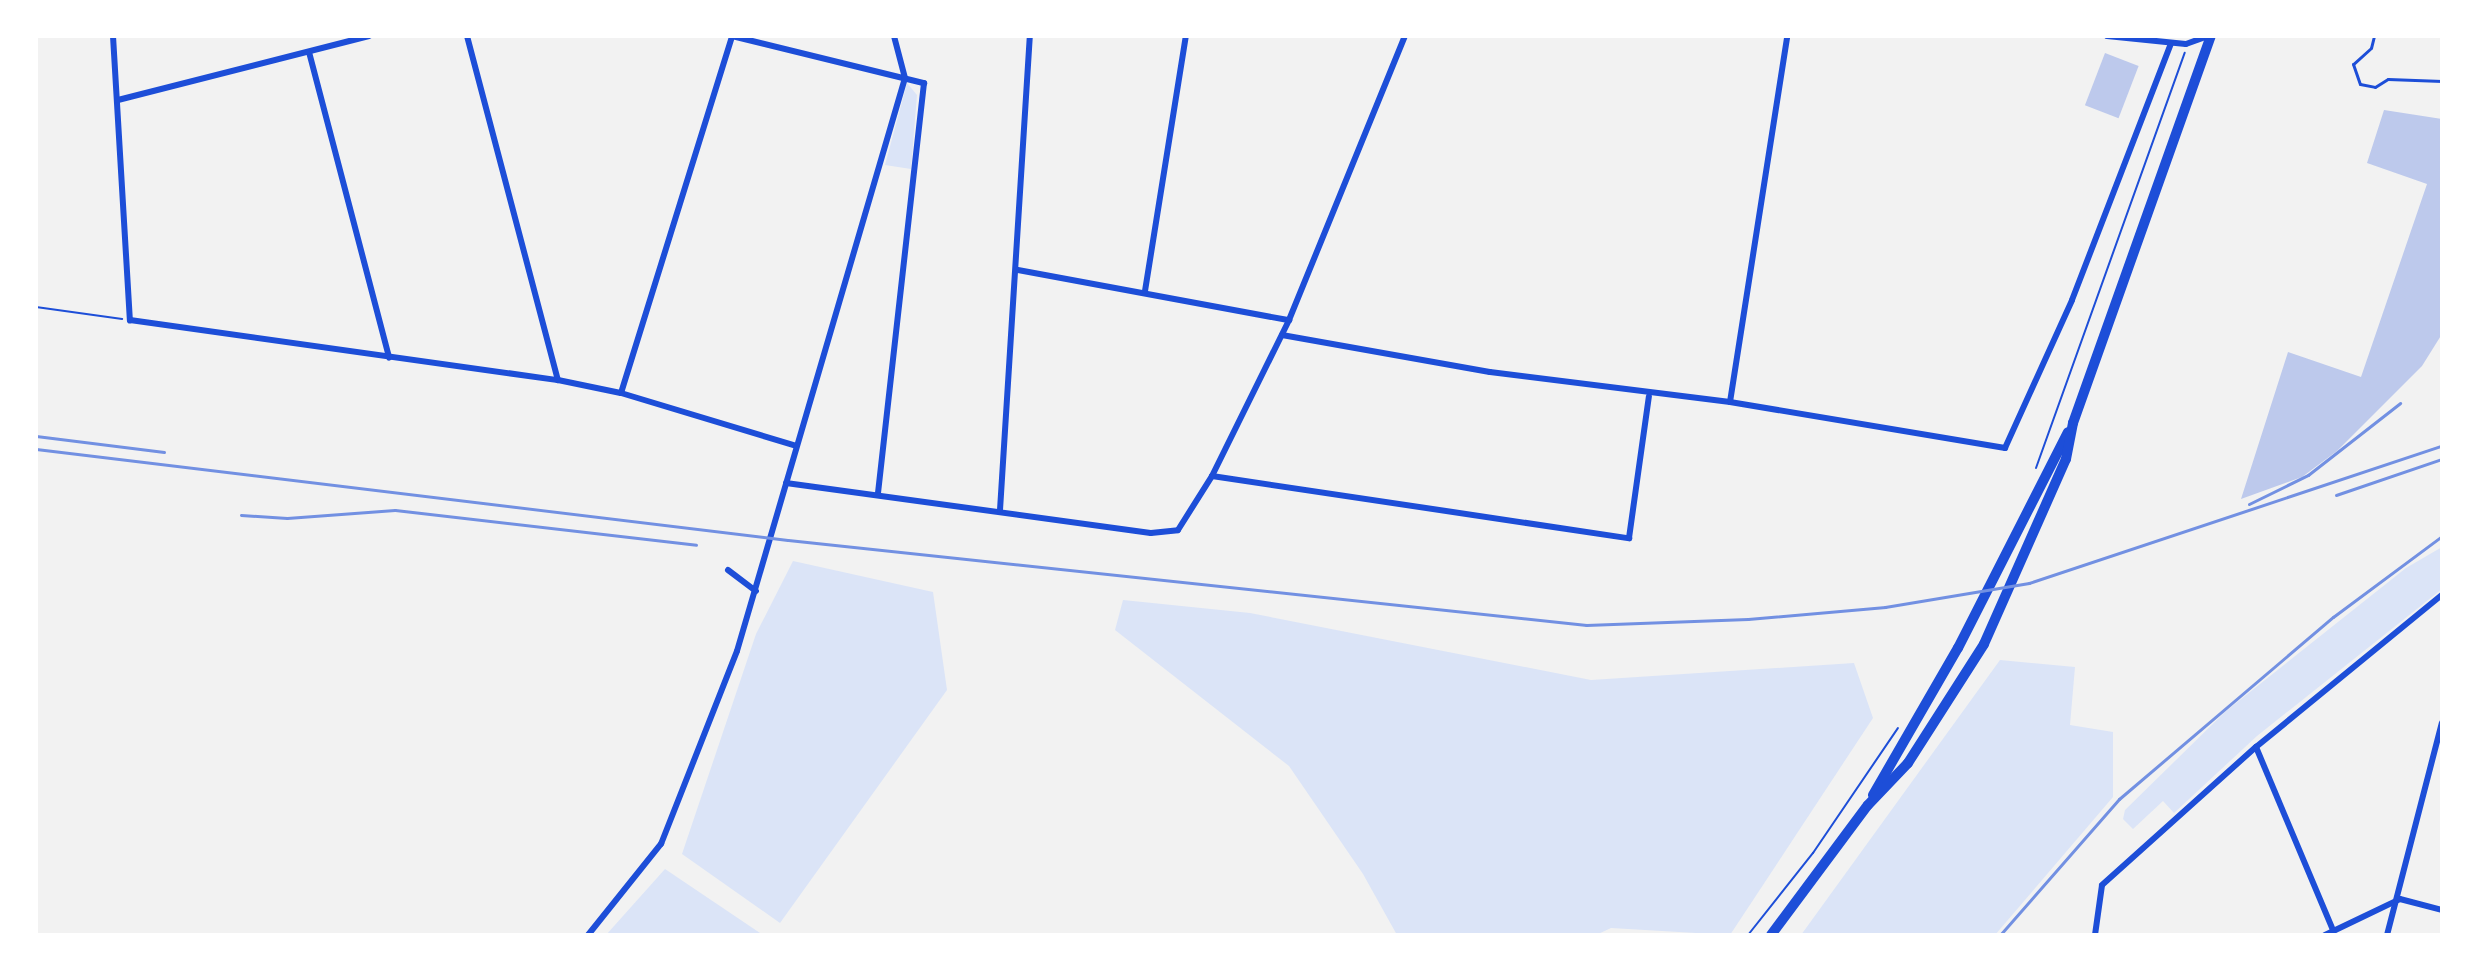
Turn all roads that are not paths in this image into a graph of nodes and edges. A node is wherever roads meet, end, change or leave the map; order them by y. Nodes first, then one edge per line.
1 (113, 36) edge
2 (369, 36) edge
3 (467, 36) edge
4 (732, 36) edge
5 (894, 36) edge
6 (1030, 36) edge
7 (1186, 36) edge
8 (1405, 36) edge
9 (1787, 36) edge
10 (2107, 36) edge
11 (2209, 36) edge
12 (2374, 36) edge
13 (2171, 43) junction
14 (309, 52) junction
15 (905, 78) junction
16 (2442, 81) edge
17 (118, 100) junction
18 (1018, 270) junction
19 (1145, 291) junction
20 (1289, 320) junction
21 (1282, 335) junction
22 (389, 358) junction
23 (558, 380) junction
24 (621, 393) junction
25 (1649, 396) junction
26 (1730, 402) junction
27 (2073, 423) junction
28 (796, 446) junction
29 (1212, 476) junction
30 (786, 483) junction
31 (878, 494) junction
32 (1000, 510) junction
33 (728, 570) dead end
34 (756, 591) junction
35 (2442, 595) edge
36 (2442, 723) edge
37 (2256, 747) junction
38 (1868, 805) junction
39 (2400, 899) junction
40 (2442, 910) edge
41 (2333, 930) junction
42 (588, 935) edge
43 (1771, 935) edge
44 (2095, 935) edge
45 (2325, 935) edge
46 (2387, 935) edge

1 - 17 street
2 - 14 street
3 - 23 street
4 - 15 street
4 - 24 street
5 - 15 street
6 - 18 street
7 - 19 street
8 - 20 street
9 - 26 street
10 - 13 street
11 - 13 street
11 - 27 main road
12 - 16 lane
13 - 26 street
14 - 17 street
14 - 22 street
15 - 28 street
15 - 31 street
17 - 22 street
18 - 19 street
18 - 32 street
19 - 20 street
20 - 21 street
21 - 25 street
21 - 29 street
22 - 23 street
23 - 24 street
24 - 28 street
25 - 26 street
25 - 29 street
27 - 38 main road
27 - 38 main road
28 - 30 street
29 - 32 street
30 - 31 street
30 - 34 street
31 - 32 street
33 - 34 street
34 - 42 street
35 - 37 street
36 - 39 street
37 - 41 street
37 - 44 street
38 - 43 main road
39 - 40 street
39 - 41 street
39 - 46 street
41 - 45 street

